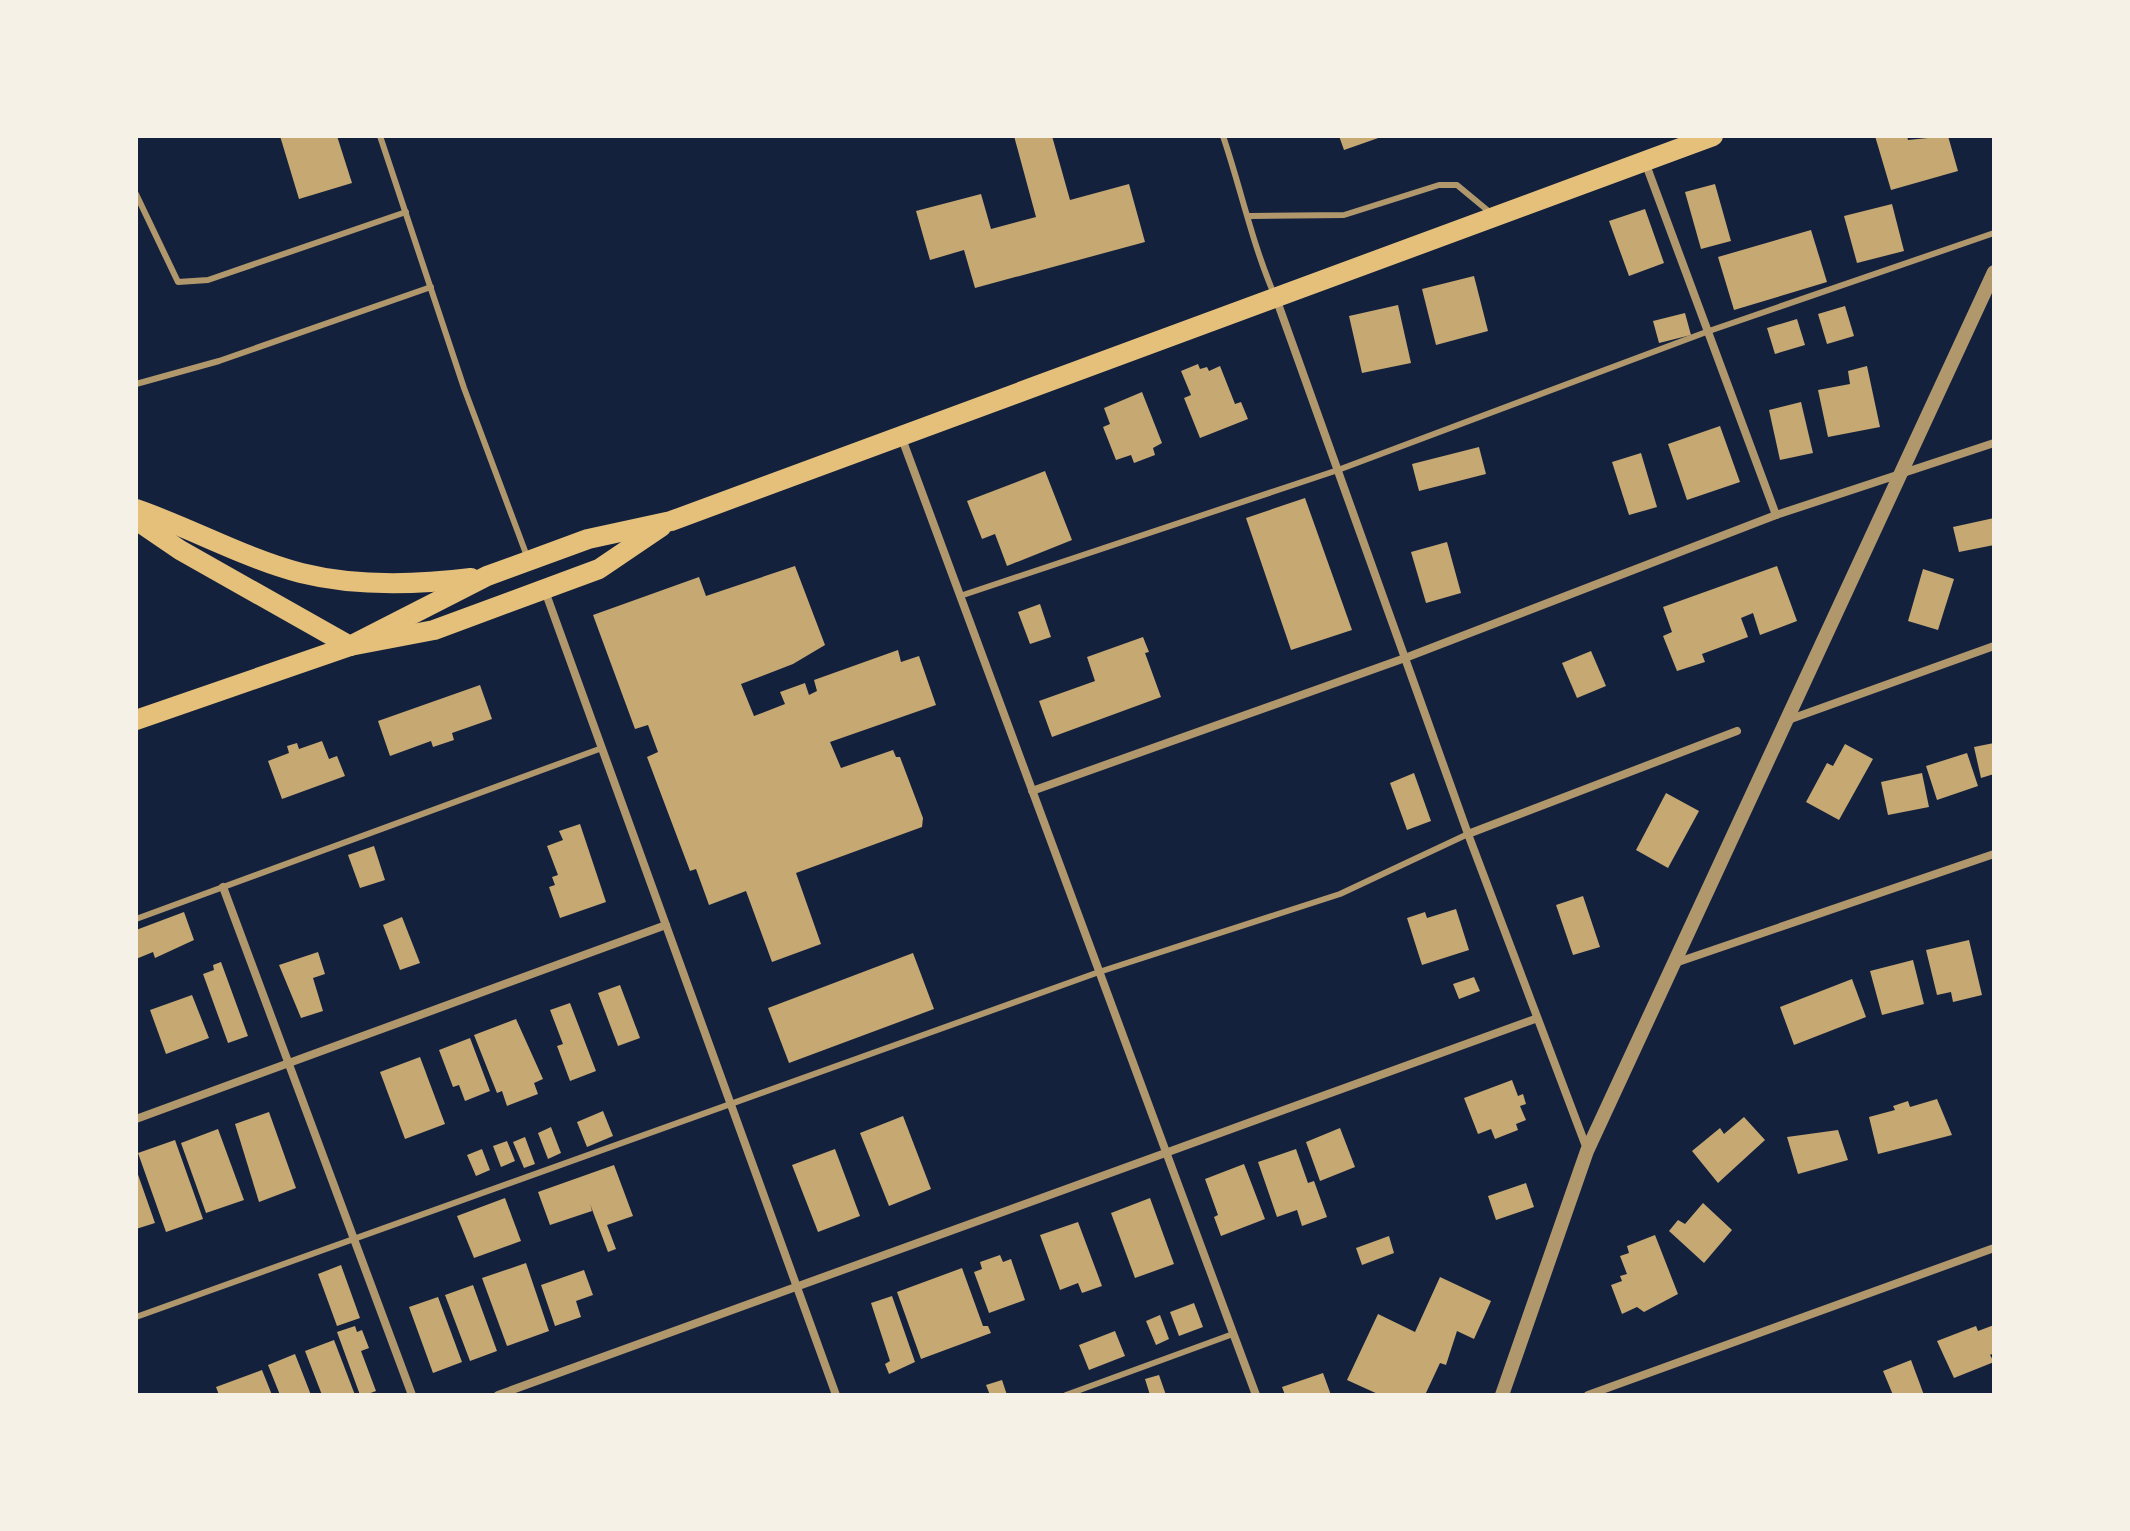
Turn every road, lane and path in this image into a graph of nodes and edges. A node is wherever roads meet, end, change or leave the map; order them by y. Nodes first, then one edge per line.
1 (380, 136) edge
2 (1223, 136) edge
3 (1713, 136) edge
4 (1644, 161) junction
5 (136, 194) edge
6 (406, 212) junction
7 (1250, 216) junction
8 (1494, 217) junction
9 (1994, 233) edge
10 (1994, 272) edge
11 (431, 287) junction
12 (1276, 297) junction
13 (1709, 331) junction
14 (136, 384) edge
15 (901, 436) junction
16 (1994, 443) edge
17 (1338, 470) junction
18 (1899, 475) junction
19 (136, 509) edge
20 (1776, 515) junction
21 (136, 520) edge
22 (671, 521) junction
23 (529, 561) junction
24 (487, 576) junction
25 (545, 589) junction
26 (960, 596) junction
27 (350, 646) junction
28 (1994, 646) edge
29 (1405, 658) junction
30 (136, 720) edge
31 (1787, 720) junction
32 (1737, 731) dead end
33 (602, 748) junction
34 (1032, 791) junction
35 (1468, 834) junction
36 (1994, 856) edge
37 (223, 887) junction
38 (136, 919) edge
39 (666, 925) junction
40 (1678, 962) junction
41 (1099, 972) junction
42 (1535, 1019) junction
43 (289, 1063) junction
44 (731, 1104) junction
45 (136, 1119) edge
46 (1587, 1151) junction
47 (1166, 1152) junction
48 (354, 1239) junction
49 (1994, 1248) edge
50 (797, 1287) junction
51 (136, 1317) edge
52 (1233, 1334) junction
53 (412, 1395) edge
54 (498, 1395) edge
55 (836, 1395) edge
56 (1066, 1395) edge
57 (1256, 1395) edge
58 (1502, 1395) edge
59 (1588, 1395) edge

1 - 6 lane
2 - 7 lane
3 - 4 main road
4 - 8 main road
4 - 13 street
5 - 6 lane
6 - 11 lane
7 - 8 lane
7 - 12 lane
8 - 12 main road
9 - 13 lane
10 - 18 street
11 - 14 lane
11 - 23 lane
12 - 15 main road
12 - 17 street
13 - 17 lane
13 - 20 street
15 - 22 main road
15 - 26 street
16 - 18 street
17 - 26 lane
17 - 29 street
18 - 20 street
18 - 31 street
19 - 24 main road
20 - 29 street
21 - 27 main road
22 - 23 main road
22 - 25 main road
23 - 24 main road
24 - 27 main road
25 - 27 main road
25 - 33 street
26 - 34 street
27 - 30 main road
28 - 31 street
29 - 34 street
29 - 35 street
31 - 40 street
32 - 35 street
33 - 37 lane
33 - 39 street
34 - 41 street
35 - 41 lane
35 - 42 street
36 - 40 street
37 - 38 lane
37 - 43 street
39 - 43 street
39 - 44 street
40 - 46 street
41 - 44 lane
41 - 47 street
42 - 46 street
42 - 47 street
43 - 45 street
43 - 48 street
44 - 48 lane
44 - 50 street
46 - 58 street
47 - 50 street
47 - 52 street
48 - 51 lane
48 - 53 street
49 - 59 street
50 - 54 street
50 - 55 street
52 - 56 lane
52 - 57 street

